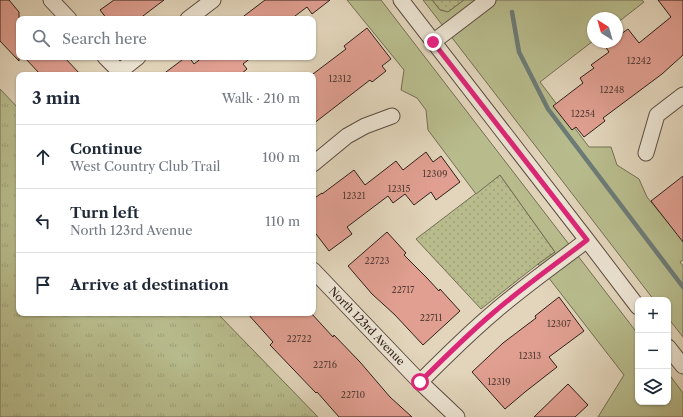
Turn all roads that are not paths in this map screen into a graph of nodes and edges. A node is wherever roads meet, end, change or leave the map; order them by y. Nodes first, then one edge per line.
1 (51, 0) edge
2 (213, 0) edge
3 (401, 0) edge
4 (488, 0) edge
5 (66, 16) edge
6 (192, 16) edge
7 (433, 42) junction
8 (108, 60) edge
9 (135, 60) edge
10 (120, 72) edge
11 (122, 72) edge
12 (683, 95) edge
13 (392, 116) dead end
14 (646, 153) dead end
15 (316, 162) edge
16 (587, 240) junction
17 (316, 273) edge
18 (635, 303) edge
19 (671, 350) edge
20 (683, 366) edge
21 (420, 382) junction
22 (457, 417) edge

1 - 5 street
2 - 6 street
3 - 7 street
4 - 7 street
7 - 16 street
8 - 10 street
9 - 11 street
12 - 14 street
13 - 15 street
16 - 18 street
16 - 21 street
17 - 21 street, North 123rd Avenue
19 - 20 street
21 - 22 street, North 123rd Avenue

